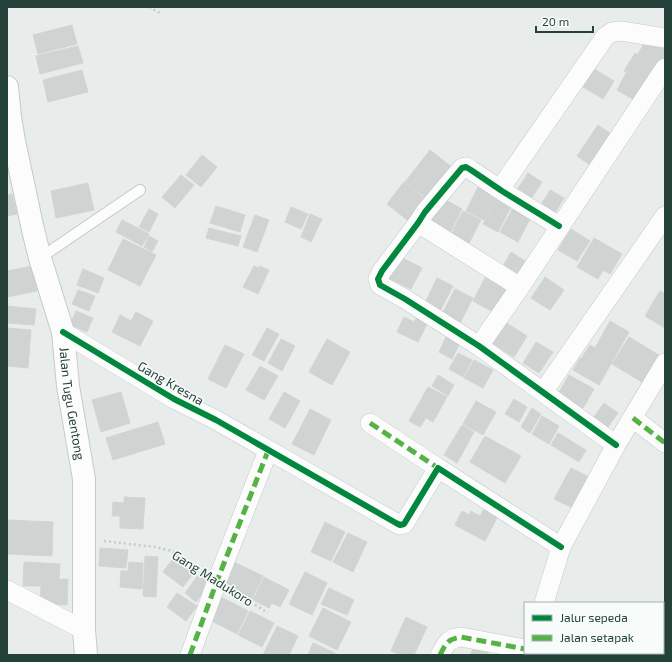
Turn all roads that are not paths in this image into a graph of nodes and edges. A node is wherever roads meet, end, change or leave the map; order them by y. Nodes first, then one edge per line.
1 (665, 38) edge
2 (665, 68) edge
3 (7, 87) edge
4 (8, 116) edge
5 (10, 141) edge
6 (500, 189) junction
7 (140, 190) dead end
8 (665, 216) edge
9 (418, 223) junction
10 (559, 226) junction
11 (40, 258) junction
12 (520, 287) junction
13 (63, 332) junction
14 (480, 346) junction
15 (665, 363) edge
16 (543, 392) junction
17 (633, 418) junction
18 (370, 423) dead end
19 (665, 443) edge
20 (616, 445) junction
21 (268, 451) junction
22 (438, 468) junction
23 (561, 547) junction
24 (7, 590) edge
25 (544, 602) edge
26 (84, 630) junction
27 (524, 649) edge
28 (86, 655) edge
29 (190, 655) edge
30 (440, 655) edge

1 - 6 street
2 - 10 street
3 - 4 main road, Jalan Tugu Gentong
4 - 5 main road, Jalan Tugu Gentong
5 - 11 main road, Jalan Tugu Gentong
6 - 9 street
6 - 10 street
7 - 11 lane
8 - 16 street
9 - 12 street
9 - 14 street
10 - 12 street
11 - 13 main road, Jalan Tugu Gentong
12 - 14 street
13 - 21 street, Gang Kresna
13 - 26 main road, Jalan Tugu Gentong
14 - 16 street
15 - 17 street
16 - 20 street
17 - 19 street
17 - 20 street
18 - 22 street
20 - 23 street
21 - 22 street, Gang Kresna
21 - 29 street
22 - 23 street
23 - 25 street
24 - 26 street
26 - 28 main road, Jalan Tugu Gentong
27 - 30 street

